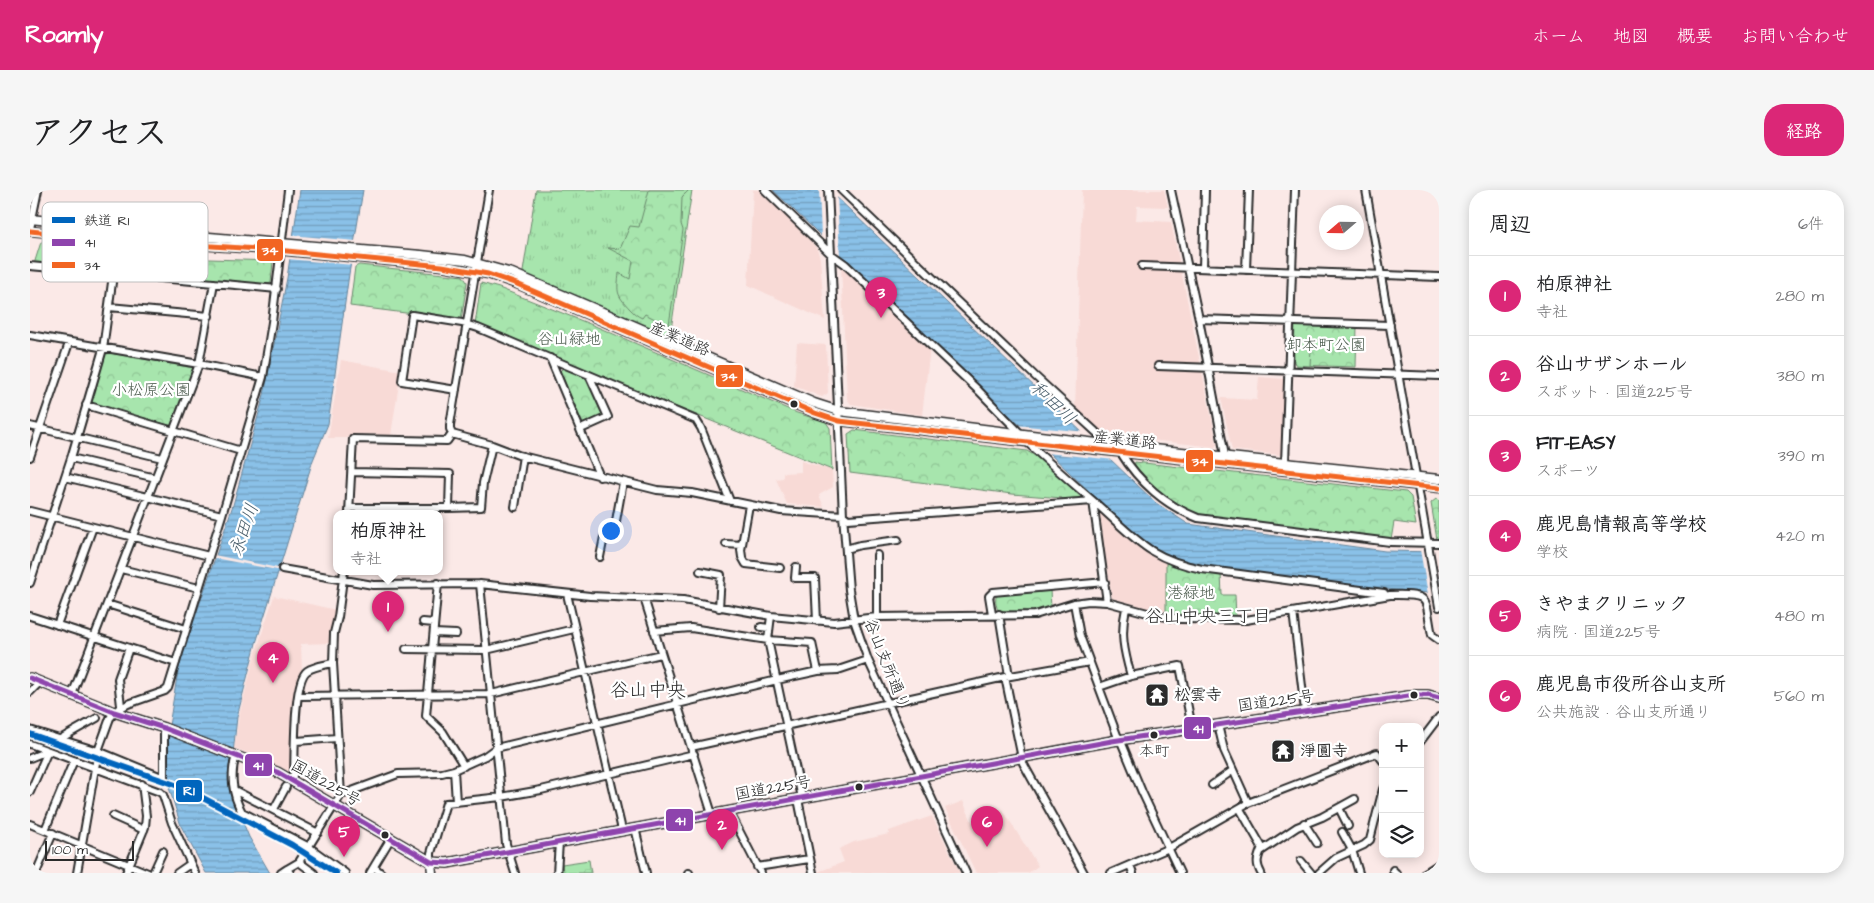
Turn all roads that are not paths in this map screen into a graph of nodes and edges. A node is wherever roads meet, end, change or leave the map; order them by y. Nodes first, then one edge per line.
1 (38, 190) edge
2 (288, 190) edge
3 (489, 190) edge
4 (766, 190) edge
5 (828, 190) edge
6 (841, 190) edge
7 (1171, 190) edge
8 (1205, 190) edge
9 (1249, 190) edge
10 (1295, 190) edge
11 (1366, 190) edge
12 (31, 220) edge
13 (30, 230) edge
14 (208, 239) edge
15 (208, 244) edge
16 (284, 247) junction
17 (831, 254) junction
18 (1142, 266) dead end
19 (476, 267) junction
20 (1188, 268) junction
21 (1203, 268) junction
22 (1246, 270) junction
23 (1292, 272) junction
24 (1381, 275) junction
25 (1439, 277) edge
26 (113, 282) edge
27 (202, 282) edge
28 (214, 283) junction
29 (277, 288) junction
30 (109, 307) junction
31 (208, 316) junction
32 (1199, 319) junction
33 (1290, 322) junction
34 (467, 325) junction
35 (1390, 325) junction
36 (30, 335) edge
37 (69, 343) junction
38 (103, 349) junction
39 (550, 358) junction
40 (199, 364) junction
41 (1158, 366) dead end
42 (1208, 368) junction
43 (1288, 371) junction
44 (589, 375) junction
45 (1399, 376) junction
46 (1439, 376) edge
47 (263, 377) junction
48 (456, 390) junction
49 (86, 405) junction
50 (838, 411) junction
51 (839, 421) junction
52 (30, 426) edge
53 (40, 429) junction
54 (581, 429) junction
55 (173, 431) junction
56 (452, 434) junction
57 (1023, 434) junction
58 (77, 439) junction
59 (1032, 444) junction
60 (492, 445) junction
61 (1109, 447) junction
62 (242, 451) junction
63 (1121, 453) junction
64 (524, 456) junction
65 (30, 457) edge
66 (72, 458) junction
67 (162, 458) junction
68 (1226, 461) junction
69 (1285, 463) junction
70 (352, 472) junction
71 (1416, 476) junction
72 (65, 477) junction
73 (600, 477) junction
74 (156, 478) junction
75 (1439, 479) edge
76 (623, 482) junction
77 (1418, 486) junction
78 (1439, 488) edge
79 (148, 497) junction
80 (730, 501) junction
81 (1093, 501) junction
82 (749, 505) junction
83 (515, 507) dead end
84 (449, 508) junction
85 (350, 510) edge
86 (440, 510) edge
87 (30, 511) edge
88 (222, 515) junction
89 (844, 515) junction
90 (52, 517) junction
91 (93, 527) junction
92 (134, 536) junction
93 (898, 540) dead end
94 (1439, 543) edge
95 (726, 544) dead end
96 (742, 545) junction
97 (1428, 546) junction
98 (846, 549) junction
99 (209, 556) junction
100 (877, 556) dead end
101 (600, 557) dead end
102 (796, 567) dead end
103 (780, 568) dead end
104 (282, 569) dead end
105 (121, 570) junction
106 (700, 571) dead end
107 (343, 575) edge
108 (342, 580) junction
109 (1105, 582) junction
110 (30, 583) edge
111 (438, 583) junction
112 (480, 584) junction
113 (199, 588) junction
114 (1352, 588) junction
115 (567, 594) junction
116 (1390, 594) junction
117 (644, 598) junction
118 (1355, 601) junction
119 (1106, 602) junction
120 (1074, 603) junction
121 (107, 604) junction
122 (1439, 607) edge
123 (719, 608) junction
124 (1126, 608) junction
125 (1293, 612) junction
126 (996, 614) junction
127 (30, 616) edge
128 (771, 616) junction
129 (877, 617) junction
130 (854, 620) junction
131 (816, 621) junction
132 (423, 622) dead end
133 (434, 623) junction
134 (57, 625) junction
135 (761, 627) dead end
136 (769, 628) junction
137 (186, 630) junction
138 (574, 630) junction
139 (654, 631) junction
140 (434, 633) junction
141 (456, 634) dead end
142 (95, 636) junction
143 (768, 640) junction
144 (1439, 640) edge
145 (129, 648) junction
146 (406, 649) dead end
147 (432, 649) junction
148 (486, 650) junction
149 (661, 654) junction
150 (868, 660) junction
151 (1090, 662) junction
152 (176, 663) junction
153 (333, 663) junction
154 (818, 671) junction
155 (585, 672) junction
156 (1007, 676) junction
157 (1132, 676) junction
158 (30, 678) edge
159 (777, 680) junction
160 (40, 682) junction
161 (1099, 687) junction
162 (30, 692) edge
163 (491, 694) junction
164 (72, 695) junction
165 (428, 695) junction
166 (298, 696) junction
167 (335, 696) junction
168 (1439, 698) edge
169 (887, 703) junction
170 (677, 704) junction
171 (1305, 711) junction
172 (114, 712) junction
173 (1439, 717) edge
174 (97, 718) dead end
175 (596, 723) junction
176 (1218, 724) junction
177 (787, 726) junction
178 (1192, 728) junction
179 (166, 729) junction
180 (30, 730) edge
181 (1424, 737) edge
182 (337, 738) junction
183 (60, 739) junction
184 (1120, 739) junction
185 (296, 741) junction
186 (30, 744) edge
187 (691, 747) junction
188 (496, 748) junction
189 (48, 751) junction
190 (98, 751) junction
191 (694, 754) junction
192 (235, 755) junction
193 (1379, 756) edge
194 (30, 758) edge
195 (1021, 758) junction
196 (74, 760) junction
197 (464, 766) junction
198 (96, 768) junction
199 (454, 770) junction
200 (1232, 771) junction
201 (609, 775) junction
202 (920, 776) junction
203 (142, 784) junction
204 (288, 784) junction
205 (1212, 785) dead end
206 (234, 790) junction
207 (30, 792) edge
208 (341, 795) junction
209 (501, 797) junction
210 (800, 798) junction
211 (1355, 799) dead end
212 (456, 802) junction
213 (1248, 803) junction
214 (335, 805) junction
215 (1379, 807) edge
216 (1338, 808) junction
217 (274, 809) junction
218 (1240, 809) junction
219 (729, 811) junction
220 (712, 814) junction
221 (113, 816) dead end
222 (1304, 823) junction
223 (30, 824) edge
224 (1348, 826) dead end
225 (635, 828) junction
226 (1379, 829) edge
227 (45, 830) junction
228 (144, 830) junction
229 (622, 830) junction
230 (1374, 830) junction
231 (1342, 832) dead end
232 (53, 833) junction
233 (318, 833) junction
234 (390, 838) junction
235 (559, 842) junction
236 (1317, 843) dead end
237 (82, 845) junction
238 (309, 847) junction
239 (1169, 848) junction
240 (1352, 850) junction
241 (162, 851) dead end
242 (1261, 851) junction
243 (508, 852) junction
244 (809, 859) junction
245 (1301, 861) dead end
246 (298, 862) junction
247 (431, 862) junction
248 (190, 864) junction
249 (1439, 864) edge
250 (129, 865) junction
251 (1130, 865) junction
252 (372, 870) edge
253 (759, 870) edge
254 (289, 871) edge
255 (36, 873) edge
256 (77, 873) edge
257 (126, 873) edge
258 (148, 873) edge
259 (153, 873) edge
260 (176, 873) edge
261 (195, 873) edge
262 (281, 873) edge
263 (314, 873) edge
264 (345, 873) edge
265 (381, 873) edge
266 (432, 873) edge
267 (515, 873) edge
268 (557, 873) edge
269 (646, 873) edge
270 (813, 873) edge
271 (966, 873) edge
272 (1084, 873) edge
273 (1111, 873) edge
274 (1133, 873) edge
275 (1180, 873) edge
276 (1261, 873) edge
277 (1311, 873) edge
278 (1319, 873) edge
279 (1359, 873) edge
280 (1425, 873) edge

1 - 12 street
2 - 16 street
3 - 19 street
4 - 17 street
5 - 17 street, 谷山支所通り
6 - 61 street
7 - 20 street
8 - 21 street
9 - 22 street
10 - 23 street
11 - 24 street
12 - 13 street
14 - 16 main road, 産業道路
15 - 16 main road, 産業道路
16 - 19 main road, 産業道路
16 - 19 main road, 産業道路
16 - 29 street
17 - 50 street, 谷山支所通り
17 - 57 street
18 - 20 street
19 - 34 street
19 - 50 main road, 産業道路
19 - 51 main road, 産業道路
20 - 21 street
20 - 32 street
21 - 22 street
22 - 23 street
23 - 24 street
23 - 33 street
24 - 25 street
24 - 35 street
26 - 30 street
27 - 28 street
28 - 29 street
28 - 31 street
29 - 47 street
30 - 31 street
30 - 38 street
31 - 40 street
32 - 33 street
32 - 42 street
33 - 35 street
33 - 43 street
34 - 39 street
34 - 48 street
34 - 48 street
35 - 45 street
36 - 37 street
37 - 38 street
37 - 53 street
38 - 40 street
38 - 49 street
39 - 44 street
39 - 54 street
40 - 47 street
40 - 55 street
41 - 42 street
42 - 43 street
42 - 68 street
43 - 45 street
43 - 69 street
44 - 54 street
44 - 80 street
45 - 46 street
45 - 71 street
47 - 62 street
48 - 56 street
49 - 55 street
49 - 58 street
50 - 51 street, 谷山支所通り
50 - 57 main road, 産業道路
51 - 59 main road, 産業道路
51 - 89 street, 谷山支所通り
52 - 53 street
53 - 58 street
53 - 65 street
54 - 73 street
55 - 62 street
55 - 67 street
56 - 60 street
56 - 70 street
57 - 61 main road, 産業道路
58 - 66 street
58 - 67 street
59 - 61 main road, 産業道路
59 - 81 street
60 - 64 street
60 - 84 street
61 - 63 main road, 産業道路
61 - 68 main road, 産業道路
62 - 88 street
63 - 68 main road, 産業道路
63 - 97 street
64 - 73 street
64 - 83 street
66 - 72 street
66 - 74 street
67 - 74 street
68 - 69 main road, 産業道路
68 - 77 main road, 産業道路
69 - 71 main road, 産業道路
70 - 84 street
70 - 85 street
71 - 75 main road, 産業道路
71 - 77 street
72 - 79 street
72 - 90 street
73 - 76 street
74 - 79 street
76 - 80 street
76 - 101 street
77 - 78 main road, 産業道路
77 - 97 street
79 - 88 street
79 - 92 street
80 - 82 street
81 - 89 street
81 - 109 street
81 - 114 street
82 - 89 street
82 - 96 street
84 - 86 street
87 - 90 street
88 - 99 street
89 - 98 street, 谷山支所通り
90 - 91 street
90 - 110 street
91 - 92 street
91 - 134 street
92 - 99 street
92 - 105 street
93 - 98 street
94 - 97 street
95 - 96 street
96 - 103 street
97 - 122 street
98 - 130 street, 谷山支所通り
99 - 113 street
100 - 129 street
102 - 131 street
104 - 108 street
105 - 113 street
105 - 121 street
106 - 123 street
107 - 108 street
108 - 111 street
108 - 153 street
109 - 119 street
109 - 126 street
111 - 112 street
111 - 133 street
112 - 115 street
112 - 148 street
113 - 137 street
114 - 116 street
114 - 118 street
115 - 117 street
115 - 138 street
116 - 118 street
116 - 144 street
117 - 123 street
117 - 139 street
118 - 125 street
119 - 120 street
119 - 124 street
120 - 126 street
120 - 151 street
121 - 137 street
121 - 142 street
123 - 128 street
124 - 125 street
124 - 157 street
125 - 171 street
126 - 129 street
126 - 156 street
127 - 134 street
128 - 131 street
128 - 136 street
129 - 130 street
130 - 131 street
130 - 150 street, 谷山支所通り
132 - 133 street
133 - 140 street
134 - 142 street
135 - 136 street
136 - 143 street
137 - 152 street
138 - 148 street
138 - 155 street
139 - 143 street
139 - 149 street
140 - 141 street
140 - 147 street
142 - 145 street
142 - 164 street
143 - 154 street
143 - 159 street
145 - 152 street
145 - 172 street
146 - 147 street
147 - 148 street
147 - 165 street
148 - 163 street
149 - 155 street
149 - 170 street
150 - 154 street
150 - 169 street, 谷山支所通り
151 - 156 street
151 - 161 street
152 - 172 street
153 - 166 street
153 - 167 street
154 - 159 street
155 - 163 street
155 - 175 street
156 - 169 street
156 - 195 street
157 - 161 street
157 - 178 street
158 - 160 highway, 国道225号
159 - 170 street
159 - 177 street
160 - 162 street
160 - 164 highway, 国道225号
161 - 184 street
163 - 165 street
163 - 188 street
164 - 172 highway, 国道225号
165 - 167 street
165 - 197 street
166 - 167 street
166 - 185 street
167 - 182 street
168 - 171 highway, 国道225号
169 - 177 street
169 - 202 street, 谷山支所通り
170 - 175 street
170 - 187 street
171 - 176 highway, 国道225号
172 - 179 highway, 国道225号
172 - 190 street
173 - 181 street
174 - 183 street
175 - 188 street
175 - 201 street
176 - 178 highway, 国道225号
176 - 200 street
177 - 187 street
177 - 210 street
178 - 184 highway, 国道225号
179 - 190 street
179 - 192 highway, 国道225号
180 - 183 street
182 - 185 street
182 - 208 street
183 - 190 street
184 - 195 highway, 国道225号
184 - 239 street
185 - 204 street
186 - 189 street
187 - 191 street
188 - 197 street
188 - 209 street
189 - 194 street
189 - 196 street
189 - 207 street
190 - 198 street
191 - 201 street
191 - 220 street
192 - 204 highway, 国道225号
192 - 206 street
193 - 213 street
195 - 202 highway, 国道225号
195 - 272 street
196 - 198 street
196 - 227 street
197 - 199 street
198 - 203 street
198 - 237 street
199 - 208 street
199 - 212 street
200 - 205 street
200 - 213 street
201 - 209 street
201 - 229 street
202 - 210 highway, 国道225号
202 - 271 street, 谷山支所通り
203 - 228 street
203 - 248 street
204 - 214 highway, 国道225号
204 - 217 street
206 - 217 street
206 - 238 street
208 - 214 street
209 - 212 street
209 - 243 street
210 - 219 highway, 国道225号
210 - 244 street
211 - 216 street
212 - 247 street
213 - 218 street
214 - 233 street
214 - 234 highway, 国道225号
215 - 230 street
216 - 222 street
216 - 224 street
217 - 233 street
218 - 239 street
218 - 242 street
219 - 220 highway, 国道225号
219 - 253 street
220 - 225 highway, 国道225号
221 - 228 street
222 - 236 street
222 - 242 street
223 - 227 street
225 - 229 highway, 国道225号
225 - 269 street
226 - 230 street
227 - 232 street
228 - 250 street
229 - 235 highway, 国道225号
230 - 240 street
231 - 240 street
232 - 237 street
232 - 255 street
233 - 238 street
234 - 247 highway, 国道225号
234 - 252 street
235 - 243 highway, 国道225号
235 - 268 street
237 - 250 street
237 - 256 street
238 - 246 street
238 - 264 street
239 - 251 street
239 - 275 street
240 - 278 street
240 - 279 street
241 - 259 street
242 - 276 street
243 - 247 highway, 国道225号
243 - 267 street
244 - 253 street
244 - 270 street
245 - 277 street
246 - 254 street
246 - 263 street
247 - 266 main road
248 - 260 street
248 - 261 street
249 - 280 street
250 - 257 street
250 - 258 street
251 - 273 street
251 - 274 street
252 - 265 street
254 - 262 street

